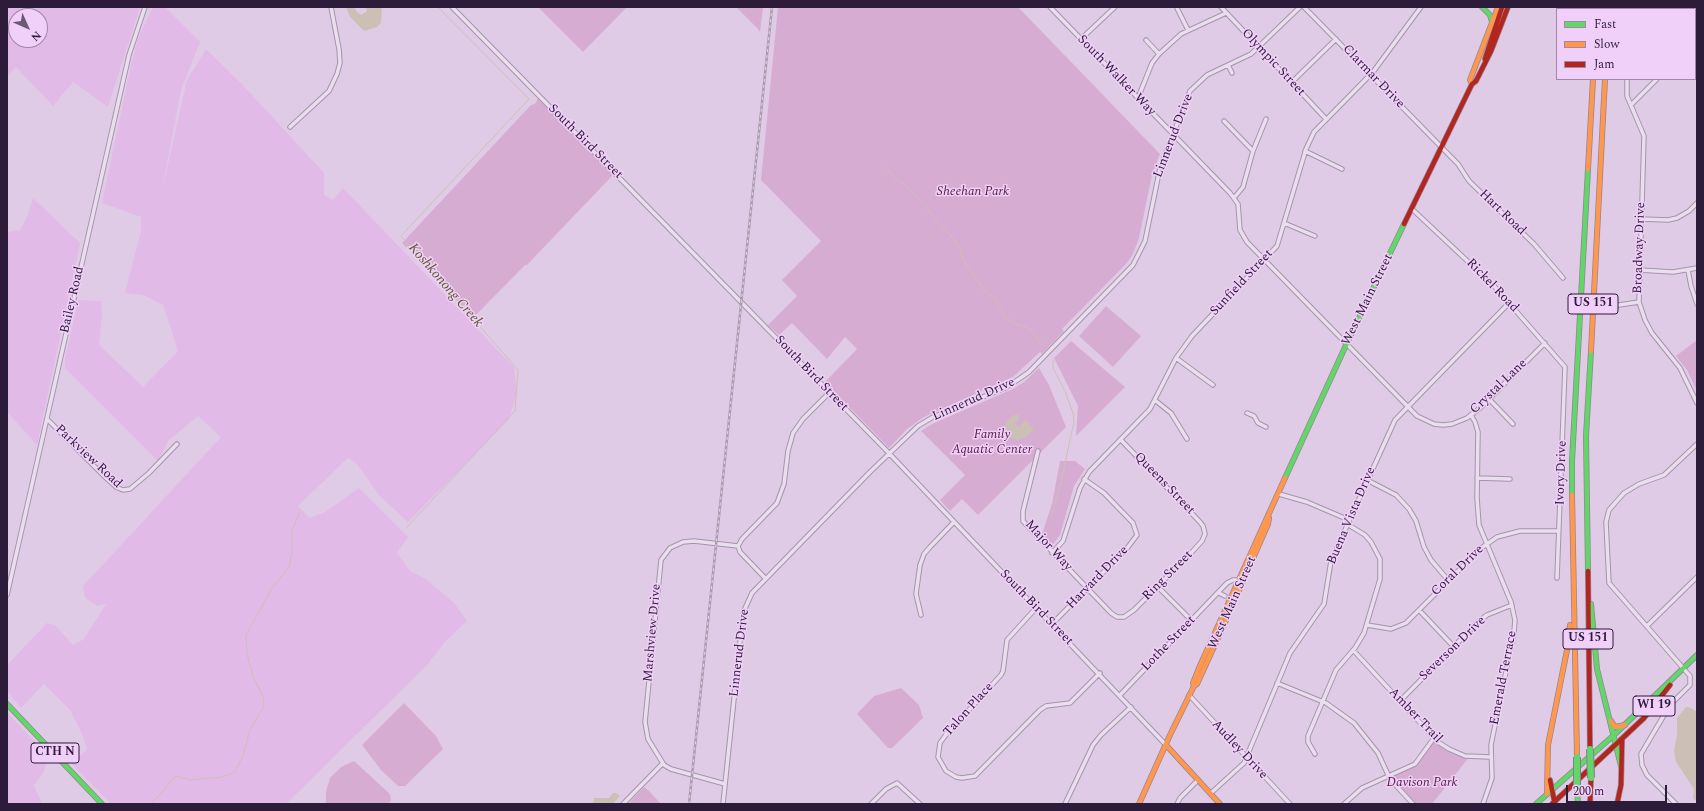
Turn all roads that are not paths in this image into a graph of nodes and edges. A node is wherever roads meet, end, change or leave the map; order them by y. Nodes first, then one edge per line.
1 (145, 7) edge
2 (331, 7) edge
3 (452, 7) edge
4 (1050, 7) edge
5 (1115, 7) edge
6 (1221, 7) edge
7 (1300, 7) edge
8 (1304, 7) edge
9 (1421, 7) edge
10 (1482, 7) edge
11 (1177, 8) edge
12 (1501, 8) edge
13 (1226, 13) junction
14 (1492, 23) junction
15 (1188, 30) junction
16 (1082, 39) junction
17 (1336, 39) junction
18 (1146, 40) dead end
19 (1259, 47) junction
20 (1159, 54) junction
21 (1228, 65) junction
22 (1232, 73) dead end
23 (1371, 74) junction
24 (1593, 80) edge
25 (1605, 80) edge
26 (1627, 80) edge
27 (1656, 80) edge
28 (1291, 83) junction
29 (1472, 84) junction
30 (1138, 98) junction
31 (1631, 105) junction
32 (1266, 119) dead end
33 (1326, 119) junction
34 (1224, 121) dead end
35 (290, 127) dead end
36 (1173, 134) junction
37 (1442, 148) junction
38 (1254, 151) junction
39 (1305, 151) junction
40 (1342, 169) dead end
41 (1234, 198) junction
42 (1697, 203) edge
43 (1412, 209) junction
44 (1641, 219) junction
45 (1284, 223) junction
46 (1315, 236) dead end
47 (1265, 260) junction
48 (1697, 268) edge
49 (1639, 270) junction
50 (1688, 270) junction
51 (1563, 278) dead end
52 (1639, 302) junction
53 (1509, 303) junction
54 (1619, 304) dead end
55 (1697, 304) edge
56 (1544, 343) junction
57 (1347, 344) junction
58 (1176, 358) junction
59 (1565, 369) joint
60 (1213, 385) dead end
61 (829, 393) junction
62 (1696, 397) edge
63 (1489, 399) junction
64 (1156, 401) junction
65 (1697, 403) edge
66 (1406, 407) junction
67 (1247, 413) dead end
68 (1471, 415) junction
69 (47, 419) junction
70 (1513, 424) dead end
71 (1266, 427) dead end
72 (1187, 439) dead end
73 (1121, 440) junction
74 (178, 444) dead end
75 (1697, 444) edge
76 (1038, 451) dead end
77 (889, 455) junction
78 (1477, 478) junction
79 (1084, 479) junction
80 (1510, 479) dead end
81 (1367, 480) junction
82 (1279, 494) junction
83 (1268, 518) junction
84 (954, 522) junction
85 (1348, 522) junction
86 (1586, 529) junction
87 (1204, 530) joint
88 (1558, 531) junction
89 (1486, 544) junction
90 (738, 546) junction
91 (1052, 553) junction
92 (1573, 577) junction
93 (1697, 577) edge
94 (765, 578) junction
95 (1557, 578) dead end
96 (1238, 580) junction
97 (1448, 580) junction
98 (1158, 587) junction
99 (1087, 589) junction
100 (1219, 593) junction
101 (7, 595) edge
102 (1225, 596) dead end
103 (1512, 604) junction
104 (1036, 608) junction
105 (1419, 610) junction
106 (921, 616) dead end
107 (1125, 617) joint
108 (1192, 621) junction
109 (1052, 624) junction
110 (1367, 625) junction
111 (1647, 626) junction
112 (1454, 647) junction
113 (1353, 650) junction
114 (1697, 655) edge
115 (1683, 668) junction
116 (1100, 673) junction
117 (1277, 683) junction
118 (1194, 686) junction
119 (1120, 695) junction
120 (1189, 695) junction
121 (1400, 701) junction
122 (1322, 702) junction
123 (7, 704) edge
124 (1131, 707) junction
125 (1610, 720) junction
126 (1624, 725) junction
127 (1614, 735) junction
128 (1434, 738) junction
129 (1622, 740) junction
130 (1166, 746) junction
131 (1616, 746) junction
132 (1315, 754) dead end
133 (1246, 757) junction
134 (1490, 757) junction
135 (663, 763) junction
136 (1621, 766) junction
137 (1548, 770) junction
138 (1389, 777) junction
139 (1198, 780) junction
140 (725, 784) junction
141 (1552, 789) junction
142 (1211, 794) junction
143 (1547, 794) junction
144 (1554, 803) edge
145 (102, 804) edge
146 (623, 804) edge
147 (724, 804) edge
148 (871, 804) edge
149 (920, 804) edge
150 (1066, 804) edge
151 (1138, 804) edge
152 (1177, 804) edge
153 (1220, 804) edge
154 (1290, 804) edge
155 (1344, 804) edge
156 (1413, 804) edge
157 (1484, 804) edge
158 (1536, 804) edge
159 (1578, 804) edge
160 (1590, 804) edge
161 (1617, 804) edge
162 (1676, 804) edge

1 - 69 street, Bailey Road
2 - 35 street
3 - 61 street, South Bird Street
4 - 16 street, South Walker Way
5 - 16 street
6 - 13 street, Olympic Street
7 - 19 street, Linnerud Drive
8 - 17 street, Clarmar Drive
9 - 23 street, Sunfield Street
10 - 14 main road
11 - 15 street
12 - 14 main road, West Main Street
12 - 29 main road, West Main Street
13 - 15 street
13 - 19 street, Olympic Street
14 - 29 main road, West Main Street
15 - 20 street
16 - 30 street, South Walker Way
17 - 23 street, Clarmar Drive
17 - 28 street
18 - 20 street
19 - 21 street, Linnerud Drive
19 - 28 street, Olympic Street
20 - 30 street
21 - 22 street
21 - 36 street, Linnerud Drive
23 - 33 street, Sunfield Street
23 - 37 street, Clarmar Drive
24 - 92 main road, US 151
25 - 86 main road, US 151
26 - 31 street, Broadway Drive
27 - 31 street
28 - 33 street, Olympic Street
29 - 37 main road, West Main Street
30 - 36 street, South Walker Way
31 - 44 street, Broadway Drive
32 - 38 street
33 - 39 street, Sunfield Street
34 - 38 street
36 - 41 street, South Walker Way
36 - 77 street, Linnerud Drive
37 - 43 main road, West Main Street
37 - 51 street, Hart Road
38 - 41 street
39 - 40 street
39 - 45 street, Sunfield Street
41 - 47 street, South Walker Way
42 - 44 street
43 - 53 street, Rickel Road
43 - 57 main road, West Main Street
44 - 49 street, Broadway Drive
45 - 46 street
45 - 47 street, Sunfield Street
47 - 57 street, South Walker Way
47 - 58 street, Sunfield Street
48 - 50 street
49 - 50 street
49 - 52 street, Broadway Drive
50 - 55 street
52 - 54 street
52 - 62 street, Broadway Drive
53 - 56 street, Rickel Road
53 - 66 street, Buena Vista Drive
56 - 59 street, Rickel Road
56 - 63 street, Crystal Lane
57 - 66 street, Crystal Lane
57 - 82 main road, West Main Street
58 - 60 street
58 - 64 street, Sunfield Street
59 - 88 street, Ivory Drive
61 - 77 street, South Bird Street
61 - 90 street
62 - 65 street, Broadway Drive
63 - 68 street, Crystal Lane
63 - 70 street
64 - 72 street
64 - 73 street, Sunfield Street
66 - 68 street, Crystal Lane
66 - 81 street, Buena Vista Drive
67 - 71 street
68 - 78 street, Emerald Terrace
69 - 74 street, Parkview Road
69 - 101 street, Bailey Road
73 - 79 street, Sunfield Street
73 - 87 street, Queens Street
75 - 111 street
76 - 91 street, Major Way
77 - 84 street, South Bird Street
77 - 94 street, Linnerud Drive
78 - 80 street
78 - 89 street, Emerald Terrace
79 - 91 street, Sunfield Street
79 - 99 street, Harvard Drive
81 - 85 street, Buena Vista Drive
81 - 97 street
82 - 83 main road, West Main Street
82 - 85 street
83 - 96 main road, West Main Street
83 - 118 main road, West Main Street
84 - 104 street, South Bird Street
84 - 106 street
85 - 110 street
85 - 117 street, Buena Vista Drive
86 - 125 main road
86 - 160 main road, US 151, bridge
87 - 98 street, Ring Street
88 - 89 street, Coral Drive
88 - 95 street, Ivory Drive
89 - 97 street, Coral Drive
89 - 103 street, Emerald Terrace
90 - 94 street
90 - 135 street, Marshview Drive
91 - 99 street, Major Way
92 - 137 main road
92 - 159 main road, US 151, bridge
93 - 111 street
94 - 140 street, Linnerud Drive
96 - 100 street, Lothe Street
96 - 118 main road, West Main Street
97 - 105 street, Coral Drive
98 - 107 street, Ring Street
98 - 108 street
99 - 107 street, Major Way
99 - 109 street, Harvard Drive
100 - 102 street
100 - 108 street, Lothe Street
103 - 112 street, Severson Drive
103 - 134 street, Emerald Terrace
104 - 109 street, South Bird Street
104 - 116 street, Talon Place
105 - 110 street, Coral Drive
105 - 112 street
108 - 119 street, Lothe Street
109 - 116 street, South Bird Street
110 - 113 street
111 - 115 street
112 - 121 street, Severson Drive
113 - 121 street, Amber Trail
113 - 122 street
114 - 115 main road, WI 19
115 - 126 main road, WI 19
115 - 129 main road, WI 19
115 - 162 street
116 - 119 street, South Bird Street
117 - 122 street
117 - 133 street, Buena Vista Drive
118 - 120 main road, West Main Street
119 - 124 street, South Bird Street
120 - 130 main road, West Main Street
120 - 133 street, Audley Drive
121 - 128 street, Amber Trail
122 - 132 street
122 - 138 street
123 - 145 main road, CTH N
124 - 130 street, South Bird Street
124 - 150 street
125 - 126 main road
125 - 127 main road
126 - 127 main road, WI 19
127 - 131 main road
127 - 141 main road, WI 19
128 - 134 street, Amber Trail
128 - 138 street
129 - 131 main road, WI 19
129 - 136 main road
130 - 139 main road
130 - 151 main road, West Main Street
131 - 136 main road
131 - 144 main road, WI 19
133 - 142 street, Buena Vista Drive
133 - 154 street, Audley Drive
134 - 157 street, Emerald Terrace
135 - 140 street, Marshview Drive
135 - 146 street
136 - 161 main road
137 - 141 main road
137 - 143 main road
138 - 155 street
138 - 156 street
139 - 142 main road
139 - 152 street
140 - 147 street, Linnerud Drive
141 - 143 main road, WI 19
141 - 144 main road
142 - 153 main road
143 - 158 main road, WI 19
148 - 149 street

